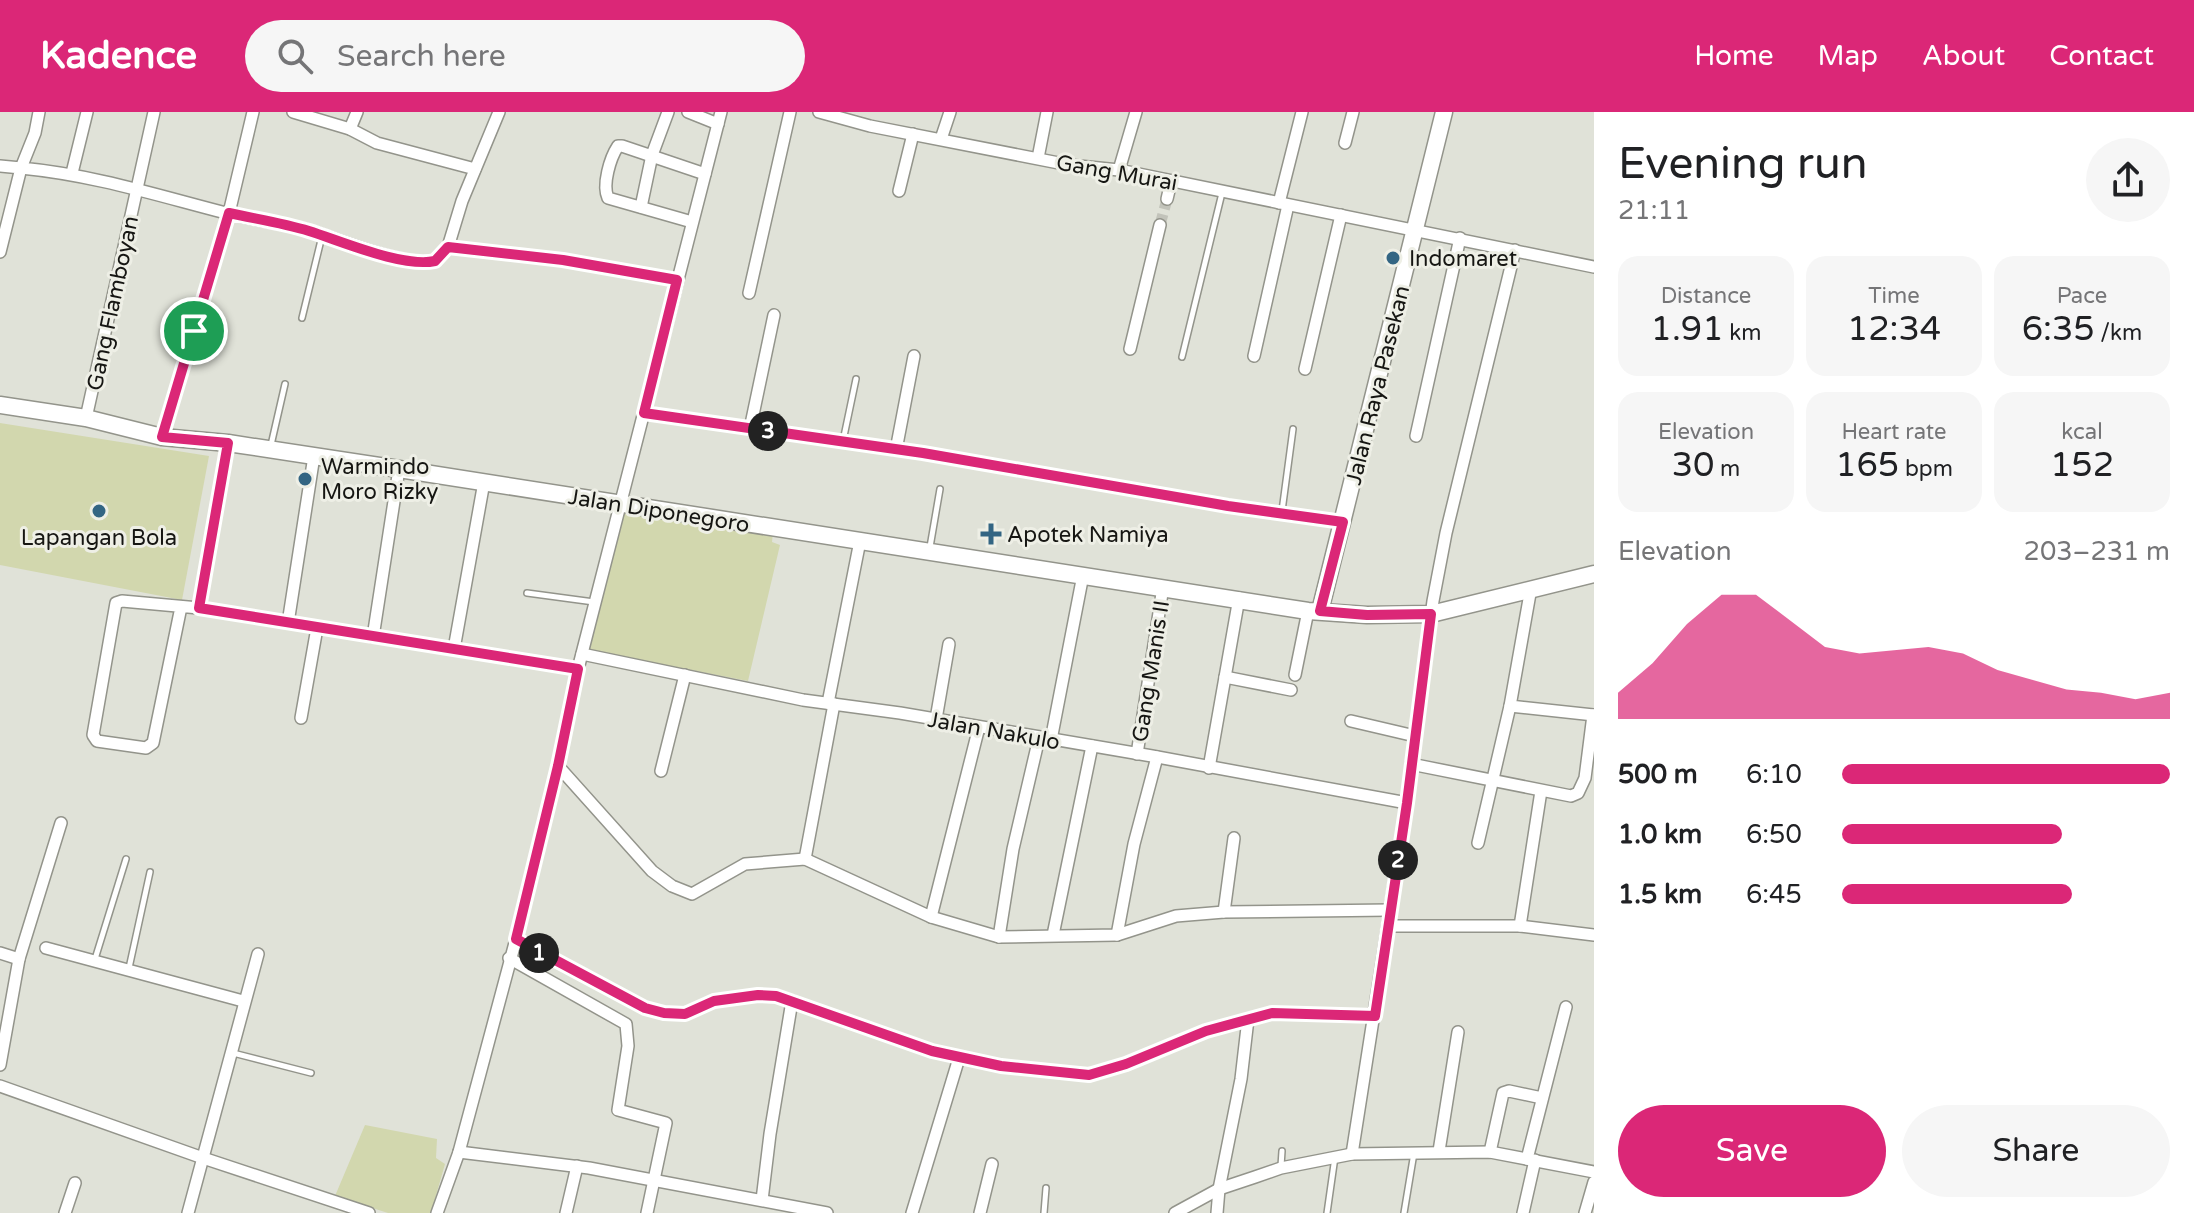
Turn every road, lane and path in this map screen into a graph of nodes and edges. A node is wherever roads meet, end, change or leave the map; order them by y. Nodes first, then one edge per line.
1 (39, 112) edge
2 (87, 112) edge
3 (154, 112) edge
4 (253, 112) edge
5 (293, 112) edge
6 (357, 112) edge
7 (499, 112) edge
8 (668, 112) edge
9 (688, 112) edge
10 (790, 112) edge
11 (819, 112) edge
12 (950, 112) edge
13 (1047, 112) edge
14 (1136, 112) edge
15 (1302, 112) edge
16 (1353, 112) edge
17 (1444, 112) edge
18 (720, 118) edge
19 (350, 129) junction
20 (913, 134) junction
21 (941, 139) junction
22 (1345, 143) dead end
23 (652, 155) junction
24 (1038, 158) junction
25 (0, 166) edge
26 (21, 168) junction
27 (475, 169) junction
28 (1119, 170) junction
29 (72, 173) junction
30 (705, 174) junction
31 (1171, 182) junction
32 (137, 188) junction
33 (899, 191) dead end
34 (1222, 193) junction
35 (1167, 199) tunnel mouth
36 (1283, 204) junction
37 (641, 207) junction
38 (229, 213) junction
39 (1341, 215) junction
40 (692, 222) junction
41 (1160, 225) tunnel mouth
42 (1415, 229) junction
43 (322, 235) junction
44 (1460, 238) junction
45 (448, 247) junction
46 (1515, 250) junction
47 (0, 252) edge
48 (1594, 267) edge
49 (677, 280) junction
50 (749, 293) dead end
51 (774, 315) dead end
52 (302, 318) dead end
53 (1130, 349) dead end
54 (914, 356) dead end
55 (1254, 356) dead end
56 (1182, 357) dead end
57 (1305, 369) dead end
58 (856, 379) dead end
59 (285, 384) dead end
60 (0, 405) edge
61 (644, 413) junction
62 (86, 418) junction
63 (750, 429) junction
64 (1293, 429) dead end
65 (1416, 436) dead end
66 (162, 437) junction
67 (843, 442) junction
68 (228, 443) junction
69 (270, 450) junction
70 (896, 450) junction
71 (314, 456) junction
72 (399, 469) junction
73 (484, 482) junction
74 (940, 489) dead end
75 (621, 505) junction
76 (1281, 513) junction
77 (1343, 522) junction
78 (860, 541) junction
79 (929, 553) junction
80 (1594, 574) edge
81 (1083, 575) junction
82 (1163, 587) junction
83 (1531, 588) junction
84 (527, 593) dead end
85 (1239, 598) junction
86 (595, 602) junction
87 (181, 607) junction
88 (199, 608) junction
89 (1314, 611) junction
90 (1431, 614) junction
91 (288, 623) junction
92 (317, 628) junction
93 (373, 637) junction
94 (949, 644) dead end
95 (454, 649) junction
96 (582, 654) junction
97 (578, 669) junction
98 (685, 675) junction
99 (1295, 675) dead end
100 (1225, 677) junction
101 (1291, 690) dead end
102 (831, 703) junction
103 (1510, 706) junction
104 (1594, 715) edge
105 (301, 718) dead end
106 (936, 719) junction
107 (1351, 721) dead end
108 (979, 727) junction
109 (1415, 736) junction
110 (1045, 739) junction
111 (1092, 746) junction
112 (1137, 754) junction
113 (1157, 757) junction
114 (1411, 764) junction
115 (558, 766) junction
116 (1209, 768) junction
117 (661, 771) dead end
118 (1492, 781) junction
119 (1541, 791) junction
120 (1407, 803) junction
121 (61, 823) dead end
122 (1234, 838) dead end
123 (1478, 843) dead end
124 (126, 859) dead end
125 (805, 859) junction
126 (150, 872) dead end
127 (1390, 910) junction
128 (1224, 912) junction
129 (931, 917) junction
130 (1388, 926) junction
131 (1520, 926) junction
132 (1053, 935) junction
133 (1117, 935) junction
134 (1594, 935) edge
135 (999, 937) junction
136 (516, 939) junction
137 (46, 948) dead end
138 (0, 953) edge
139 (258, 954) dead end
140 (509, 958) junction
141 (19, 959) junction
142 (95, 960) junction
143 (129, 970) junction
144 (243, 1001) junction
145 (792, 1001) junction
146 (1566, 1007) dead end
147 (1375, 1016) junction
148 (1248, 1019) junction
149 (1458, 1032) dead end
150 (2, 1041) edge
151 (233, 1053) junction
152 (959, 1058) junction
153 (0, 1065) edge
154 (311, 1073) dead end
155 (0, 1086) edge
156 (1542, 1098) junction
157 (1282, 1151) dead end
158 (1439, 1151) junction
159 (459, 1152) junction
160 (1414, 1152) junction
161 (1490, 1152) junction
162 (1352, 1154) junction
163 (1336, 1156) junction
164 (203, 1158) junction
165 (1531, 1160) junction
166 (992, 1164) dead end
167 (577, 1166) junction
168 (1281, 1168) junction
169 (1594, 1172) edge
170 (654, 1180) junction
171 (1594, 1182) edge
172 (75, 1183) dead end
173 (1046, 1188) dead end
174 (1219, 1189) junction
175 (762, 1200) junction
176 (65, 1213) edge
177 (188, 1213) edge
178 (369, 1213) edge
179 (437, 1213) edge
180 (566, 1213) edge
181 (647, 1213) edge
182 (827, 1213) edge
183 (912, 1213) edge
184 (980, 1213) edge
185 (1044, 1213) edge
186 (1175, 1213) edge
187 (1217, 1213) edge
188 (1327, 1213) edge
189 (1404, 1213) edge
190 (1523, 1213) edge
191 (1585, 1213) edge

1 - 26 street
2 - 29 street
3 - 32 street, Gang Flamboyan
4 - 38 street
5 - 19 street
6 - 19 street
7 - 27 street
8 - 23 street
9 - 18 street
10 - 50 street
11 - 20 street, Gang Murai
12 - 21 street
13 - 24 street
14 - 28 street
15 - 36 street
16 - 22 street
17 - 42 street, Jalan Raya Pasekan
18 - 30 street
19 - 27 street
20 - 21 street, Gang Murai
20 - 33 street
21 - 24 street, Gang Murai
23 - 30 street
23 - 37 street
23 - 37 street
24 - 28 street, Gang Murai
25 - 26 street
26 - 29 street
26 - 47 street
27 - 45 street
28 - 31 street, Gang Murai
29 - 32 street
30 - 40 street
31 - 34 street, Gang Murai
31 - 35 street
32 - 38 street
32 - 62 street, Gang Flamboyan
34 - 36 street, Gang Murai
34 - 56 lane
36 - 39 street, Gang Murai
36 - 55 street
37 - 40 street
38 - 43 street
38 - 66 street
39 - 42 street, Gang Murai
39 - 57 street
40 - 49 street
41 - 53 street
42 - 44 street, Gang Murai
42 - 77 street, Jalan Raya Pasekan
43 - 45 street
43 - 52 lane
44 - 46 street, Gang Murai
44 - 65 street
45 - 49 street
46 - 48 street, Gang Murai
46 - 90 street
49 - 61 street
51 - 63 street
54 - 70 street
58 - 67 lane
59 - 69 lane
60 - 62 street, Jalan Diponegoro
61 - 63 street
61 - 75 street
62 - 66 street, Jalan Diponegoro
63 - 67 street
64 - 76 lane
66 - 68 street, Jalan Diponegoro
67 - 70 street
68 - 69 street, Jalan Diponegoro
68 - 88 street
69 - 71 street, Jalan Diponegoro
70 - 76 street
71 - 72 street, Jalan Diponegoro
71 - 91 street
72 - 73 street, Jalan Diponegoro
72 - 93 street
73 - 75 street, Jalan Diponegoro
73 - 95 street
74 - 79 lane
75 - 78 street, Jalan Diponegoro
75 - 86 street
76 - 77 street
77 - 89 street, Jalan Raya Pasekan
78 - 79 street, Jalan Diponegoro
78 - 102 street
79 - 81 street, Jalan Diponegoro
80 - 83 street, Jalan Diponegoro
81 - 82 street, Jalan Diponegoro
81 - 110 street
82 - 85 street, Jalan Diponegoro
82 - 112 street, Gang Manis II
83 - 90 street, Jalan Diponegoro
83 - 103 street
84 - 86 lane
85 - 89 street, Jalan Diponegoro
85 - 100 street
86 - 96 street
87 - 87 street
87 - 88 street
88 - 91 street
89 - 90 street, Jalan Diponegoro
89 - 99 street
90 - 109 street
91 - 92 street
92 - 93 street
92 - 105 street
93 - 95 street
94 - 106 street
95 - 97 street
96 - 97 street
96 - 98 street, Jalan Nakulo
97 - 115 street
98 - 102 street, Jalan Nakulo
98 - 117 street
100 - 101 street
100 - 116 street
102 - 106 street, Jalan Nakulo
102 - 125 street
103 - 104 street
103 - 118 street
104 - 119 street
106 - 108 street, Jalan Nakulo
107 - 109 street
108 - 110 street, Jalan Nakulo
108 - 129 street
109 - 114 street
110 - 111 street, Jalan Nakulo
110 - 135 street
111 - 112 street, Jalan Nakulo
111 - 132 street
112 - 113 street, Jalan Nakulo
113 - 116 street, Jalan Nakulo
113 - 133 street
114 - 118 street
114 - 120 street
115 - 125 street
115 - 136 street
116 - 120 street, Jalan Nakulo
118 - 119 street
118 - 123 street
119 - 131 street
120 - 127 street
121 - 141 street
122 - 128 street
124 - 142 lane
125 - 129 street
126 - 143 lane
127 - 128 street
127 - 130 street
128 - 133 street
129 - 135 street
130 - 131 street
130 - 147 street
131 - 134 street
132 - 133 street
132 - 135 street
136 - 140 street
136 - 145 street
137 - 142 street
138 - 141 street
139 - 144 street
140 - 159 street
140 - 170 street
141 - 150 street
142 - 143 street
143 - 144 street
144 - 151 street
145 - 152 street
145 - 175 street
146 - 156 street
147 - 148 street
147 - 162 street
148 - 152 street
148 - 174 street
149 - 158 street
150 - 153 street
151 - 154 lane
151 - 164 street
152 - 183 street
155 - 164 street
156 - 161 street
156 - 165 street
157 - 168 lane
158 - 160 street
158 - 161 street
159 - 167 street
159 - 179 street
160 - 162 street
160 - 189 lane
161 - 165 street
162 - 163 street
163 - 168 street
163 - 188 lane
164 - 177 street
164 - 178 street
165 - 169 street
165 - 190 street
166 - 184 street
167 - 170 street
167 - 180 street
168 - 174 street
170 - 175 street
170 - 181 street
171 - 191 street
172 - 176 street
173 - 185 lane
174 - 186 street
174 - 187 street
175 - 182 street

